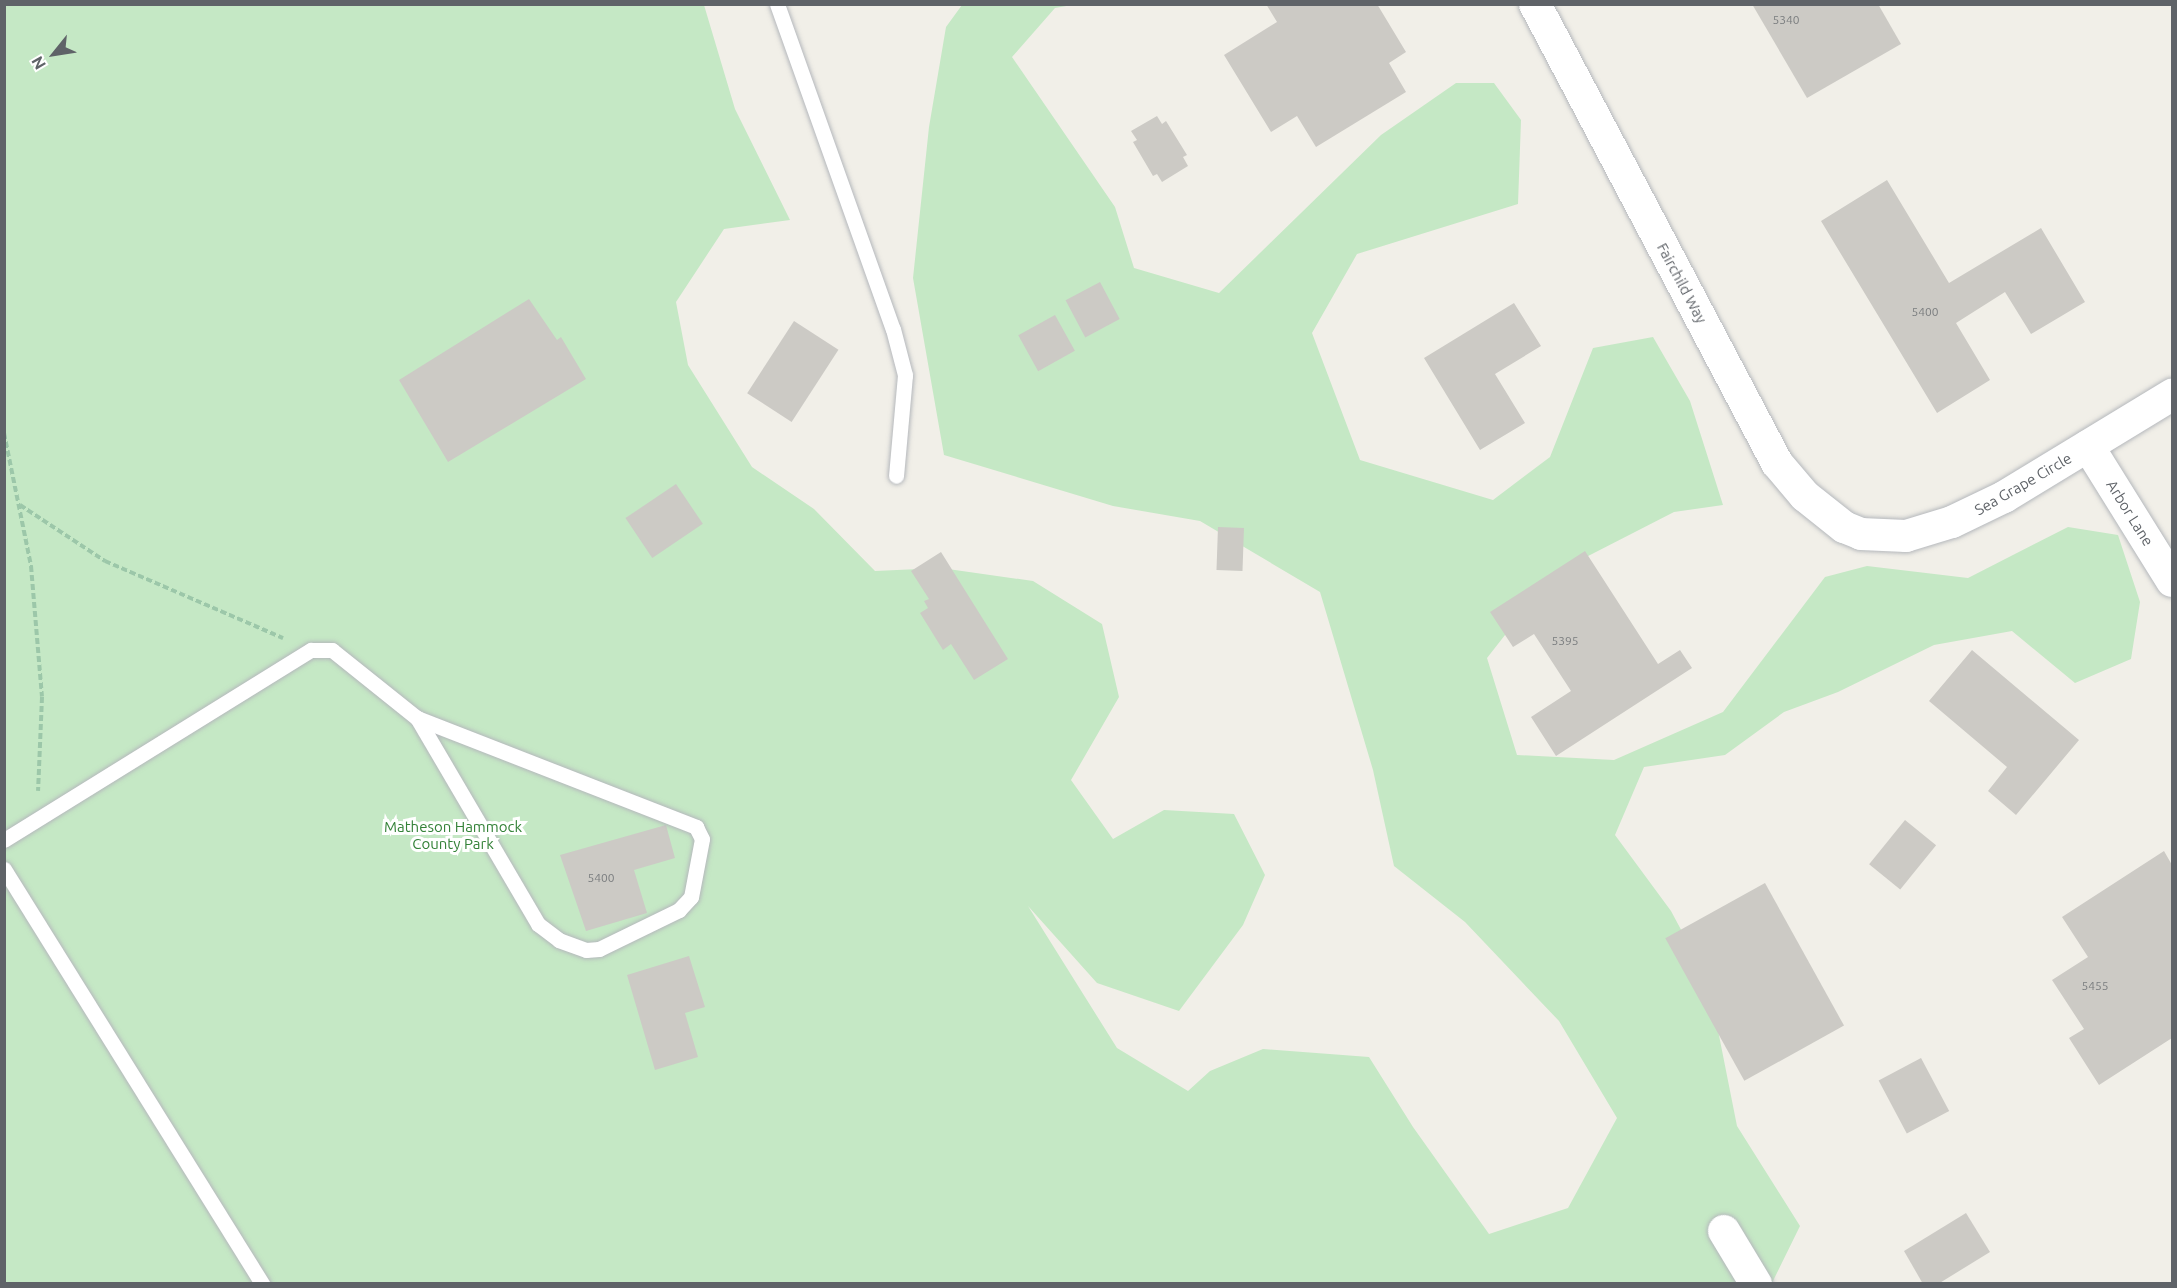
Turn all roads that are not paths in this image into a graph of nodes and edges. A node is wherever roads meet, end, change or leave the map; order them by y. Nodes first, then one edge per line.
1 (777, 4) edge
2 (1535, 4) edge
3 (2172, 395) edge
4 (2088, 446) junction
5 (896, 476) dead end
6 (1861, 534) joint
7 (2172, 581) edge
8 (417, 718) junction
9 (4, 840) edge
10 (4, 868) edge
11 (1724, 1231) dead end
12 (262, 1284) edge
13 (1756, 1284) edge

1 - 5 lane
2 - 6 street, Fairchild Way
3 - 4 street, Sea Grape Circle
4 - 6 street, Sea Grape Circle
4 - 7 street, Arbor Lane
8 - 8 lane
8 - 9 lane
10 - 12 lane
11 - 13 street

